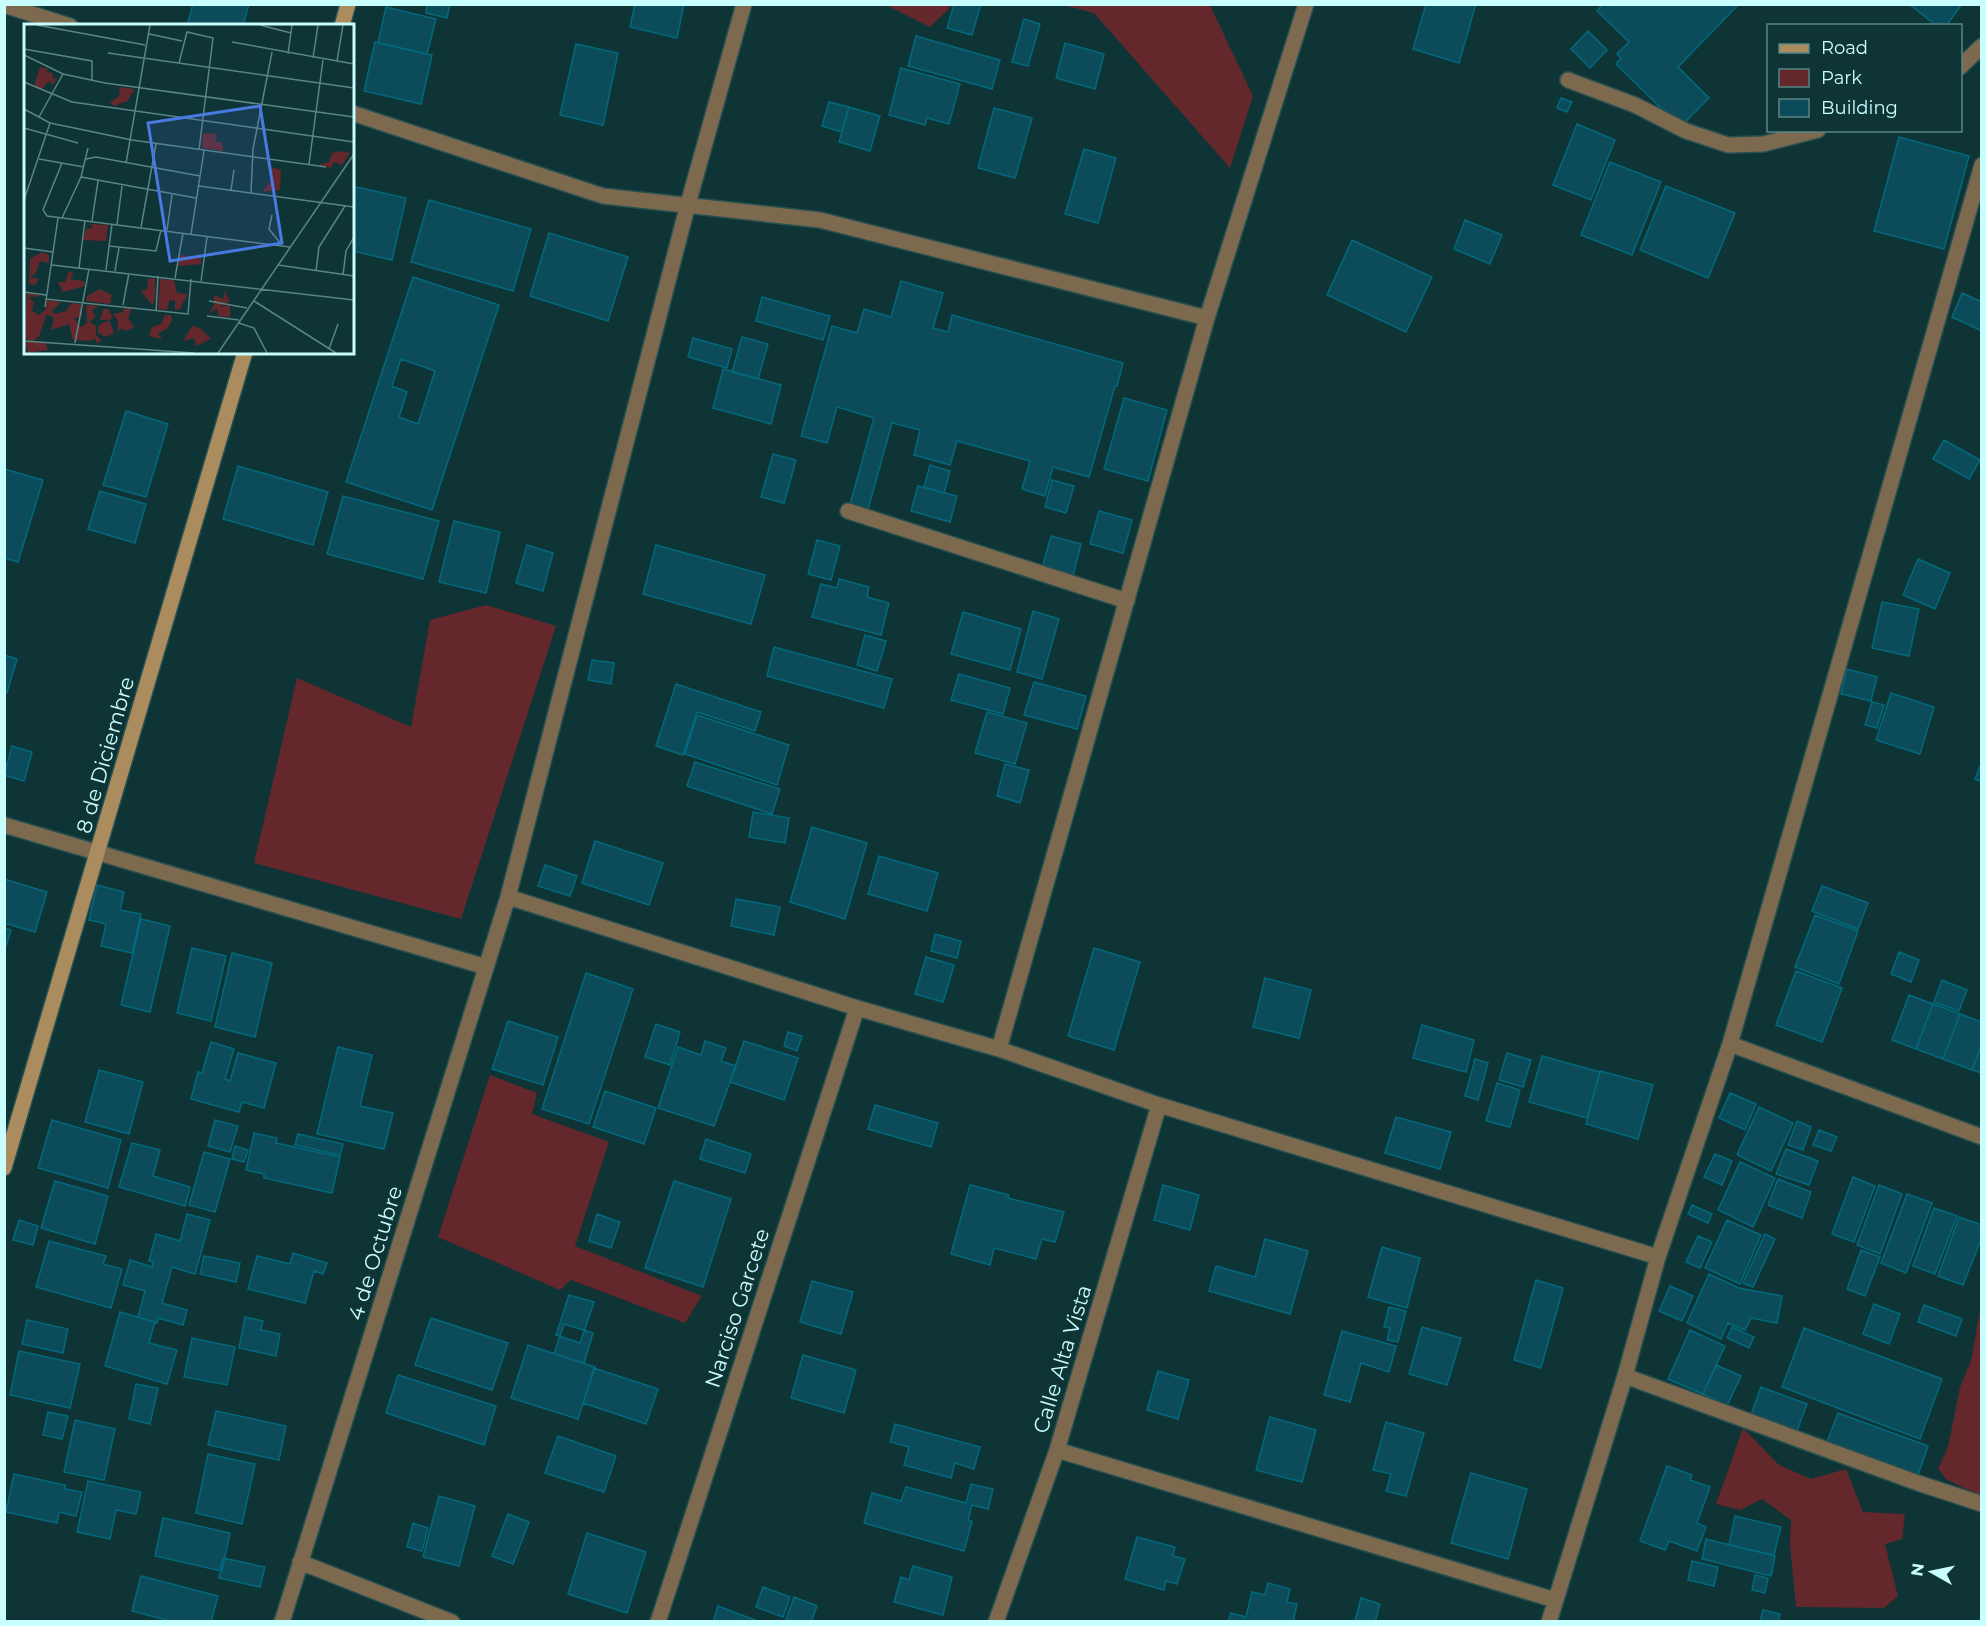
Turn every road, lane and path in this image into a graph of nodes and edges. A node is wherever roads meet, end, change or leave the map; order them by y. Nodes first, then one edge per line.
1 (348, 4) edge
2 (744, 4) edge
3 (1306, 4) edge
4 (4, 5) edge
5 (64, 24) edge
6 (343, 24) edge
7 (1982, 46) edge
8 (1962, 65) edge
9 (1568, 80) dead end
10 (354, 114) edge
11 (1810, 132) edge
12 (1982, 165) edge
13 (688, 204) junction
14 (1207, 318) junction
15 (244, 354) edge
16 (848, 511) dead end
17 (1128, 602) junction
18 (4, 825) edge
19 (98, 853) junction
20 (508, 897) junction
21 (486, 967) junction
22 (856, 1008) junction
23 (1730, 1044) junction
24 (999, 1049) junction
25 (1160, 1105) junction
26 (1982, 1137) edge
27 (4, 1168) edge
28 (1658, 1257) junction
29 (1625, 1376) junction
30 (1057, 1449) junction
31 (1982, 1504) edge
32 (300, 1562) junction
33 (1555, 1600) junction
34 (282, 1622) edge
35 (452, 1622) edge
36 (658, 1622) edge
37 (996, 1622) edge
38 (1550, 1622) edge

1 - 6 street
2 - 13 street, 4 de Octubre
3 - 14 street
4 - 5 street
7 - 8 street
9 - 11 street
10 - 13 street
12 - 23 street
13 - 14 street
13 - 20 street, 4 de Octubre
14 - 17 street
15 - 19 street, 8 de Diciembre
16 - 17 street
17 - 24 street
18 - 19 street
19 - 21 street
19 - 27 street, 8 de Diciembre
20 - 21 street, 4 de Octubre
20 - 22 street
21 - 32 street, 4 de Octubre
22 - 24 street
22 - 36 street, Narciso Garcete
23 - 26 street
23 - 28 street
24 - 25 street
25 - 28 street
25 - 30 street, Calle Alta Vista
28 - 29 street
29 - 31 street
29 - 33 street
30 - 33 street
30 - 37 street, Calle Alta Vista
32 - 34 street, 4 de Octubre
32 - 35 street
33 - 38 street

